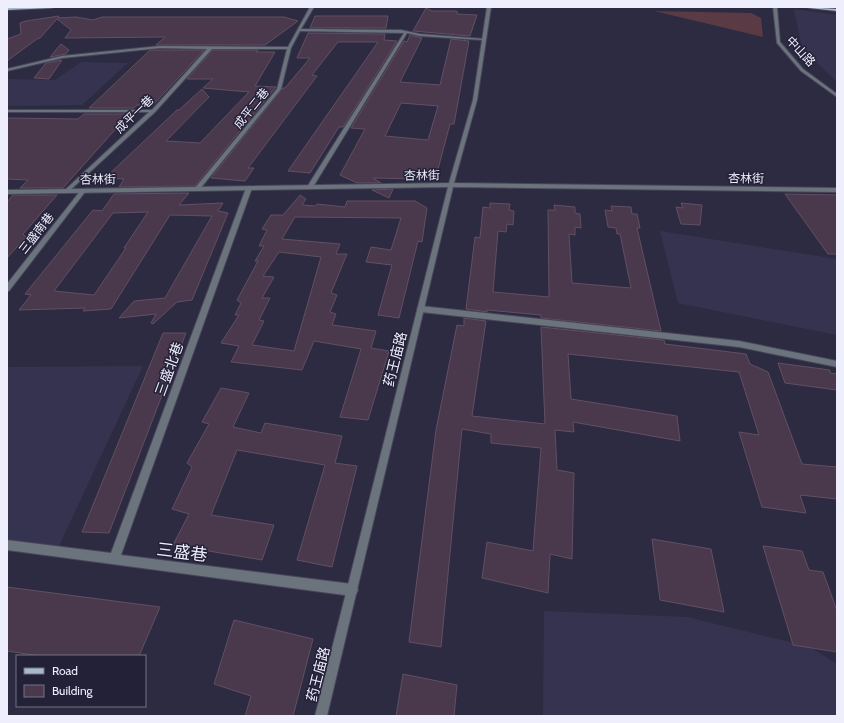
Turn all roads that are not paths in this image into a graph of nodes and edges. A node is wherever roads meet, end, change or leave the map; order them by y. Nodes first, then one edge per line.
1 (52, 7) edge
2 (312, 7) edge
3 (488, 7) edge
4 (776, 7) edge
5 (809, 7) edge
6 (7, 9) edge
7 (837, 10) edge
8 (298, 30) junction
9 (406, 32) junction
10 (484, 39) junction
11 (210, 48) junction
12 (289, 48) junction
13 (7, 70) edge
14 (837, 96) edge
15 (7, 111) edge
16 (153, 111) junction
17 (451, 185) junction
18 (310, 187) junction
19 (249, 188) junction
20 (197, 189) junction
21 (837, 190) edge
22 (67, 191) junction
23 (83, 191) junction
24 (7, 192) edge
25 (7, 289) edge
26 (421, 309) junction
27 (837, 364) edge
28 (7, 545) edge
29 (114, 559) junction
30 (352, 590) junction
31 (321, 716) edge

1 - 6 main road
2 - 8 street, 成平二巷
3 - 10 street, 药王庙路
4 - 14 street, 中山路
5 - 7 main road
8 - 9 street
8 - 12 street, 成平二巷
9 - 10 street
9 - 18 street
10 - 17 street, 药王庙路
11 - 12 street
11 - 13 street
11 - 16 street, 成平一巷
12 - 20 street, 成平二巷
15 - 16 street
16 - 22 street, 成平一巷
17 - 18 street, 杏林街
17 - 21 street, 杏林街
17 - 26 street, 药王庙路
18 - 19 street, 杏林街
19 - 20 street, 杏林街
19 - 29 street, 三盛北巷
20 - 23 street, 杏林街
22 - 23 street, 杏林街
22 - 24 street, 杏林街
23 - 25 street, 三盛南巷
26 - 27 street
26 - 30 street, 药王庙路
28 - 29 street, 三盛巷
29 - 30 street, 三盛巷
30 - 31 street, 药王庙路

